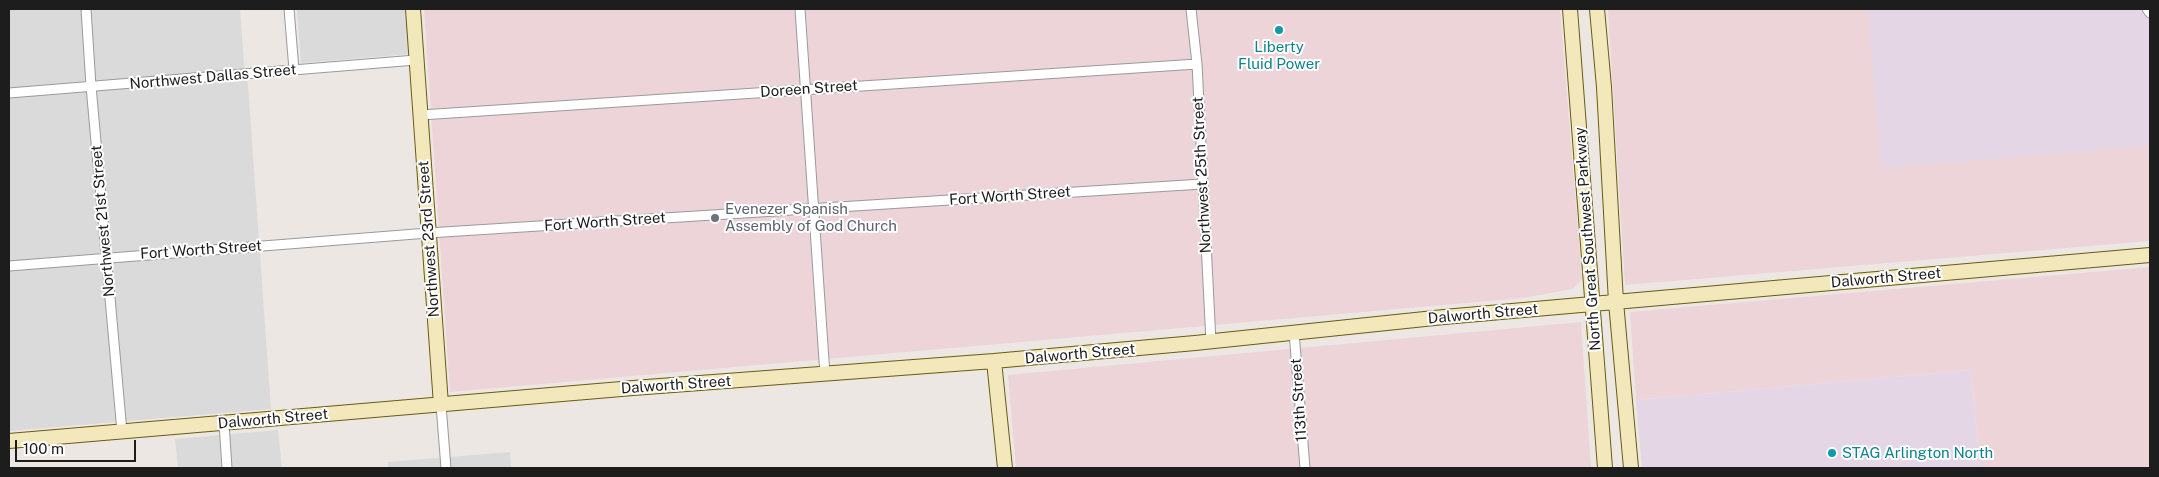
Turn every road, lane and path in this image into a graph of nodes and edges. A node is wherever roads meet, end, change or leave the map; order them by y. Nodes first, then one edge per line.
1 (86, 9) edge
2 (289, 9) edge
3 (413, 9) edge
4 (800, 9) edge
5 (1191, 9) edge
6 (1570, 9) edge
7 (1597, 9) edge
8 (2147, 9) edge
9 (2150, 12) edge
10 (416, 60) junction
11 (1197, 64) junction
12 (294, 70) junction
13 (91, 86) junction
14 (806, 90) junction
15 (9, 93) edge
16 (421, 115) junction
17 (1202, 184) junction
18 (814, 208) junction
19 (428, 233) junction
20 (2150, 255) edge
21 (106, 257) junction
22 (9, 266) edge
23 (1616, 302) junction
24 (1592, 304) junction
25 (1294, 332) junction
26 (1212, 342) junction
27 (994, 362) junction
28 (825, 375) junction
29 (441, 405) junction
30 (224, 423) junction
31 (122, 432) junction
32 (9, 441) edge
33 (228, 468) edge
34 (446, 468) edge
35 (1005, 468) edge
36 (1305, 468) edge
37 (1605, 468) edge
38 (1631, 468) edge

1 - 13 street, Northwest 21st Street
2 - 12 street
3 - 10 street, Northwest 23rd Street
4 - 14 street
5 - 11 street, Northwest 25th Street
6 - 24 street, North Great Southwest Parkway
7 - 23 street, North Great Southwest Parkway
8 - 9 street
10 - 12 street, Northwest Dallas Street
10 - 16 street, Northwest 23rd Street
11 - 14 street, Doreen Street
11 - 17 street, Northwest 25th Street
12 - 13 street, Northwest Dallas Street
13 - 15 street, Northwest Dallas Street
13 - 21 street, Northwest 21st Street
14 - 16 street, Doreen Street
14 - 18 street
16 - 19 street, Northwest 23rd Street
17 - 18 street, Fort Worth Street
17 - 26 street, Northwest 25th Street
18 - 19 street, Fort Worth Street
18 - 28 street
19 - 21 street, Fort Worth Street
19 - 29 street, Northwest 23rd Street
20 - 23 street, Dalworth Street
21 - 22 street, Fort Worth Street
21 - 31 street, Northwest 21st Street
23 - 24 street, Dalworth Street
23 - 38 street, North Great Southwest Parkway
24 - 25 street, Dalworth Street
24 - 37 street, North Great Southwest Parkway
25 - 26 street, Dalworth Street
25 - 36 street, 113th Street
26 - 27 street, Dalworth Street
27 - 28 street, Dalworth Street
27 - 35 street
28 - 29 street, Dalworth Street
29 - 30 street, Dalworth Street
29 - 34 street, Northwest 23rd Street
30 - 31 street, Dalworth Street
30 - 33 street
31 - 32 street, Dalworth Street

